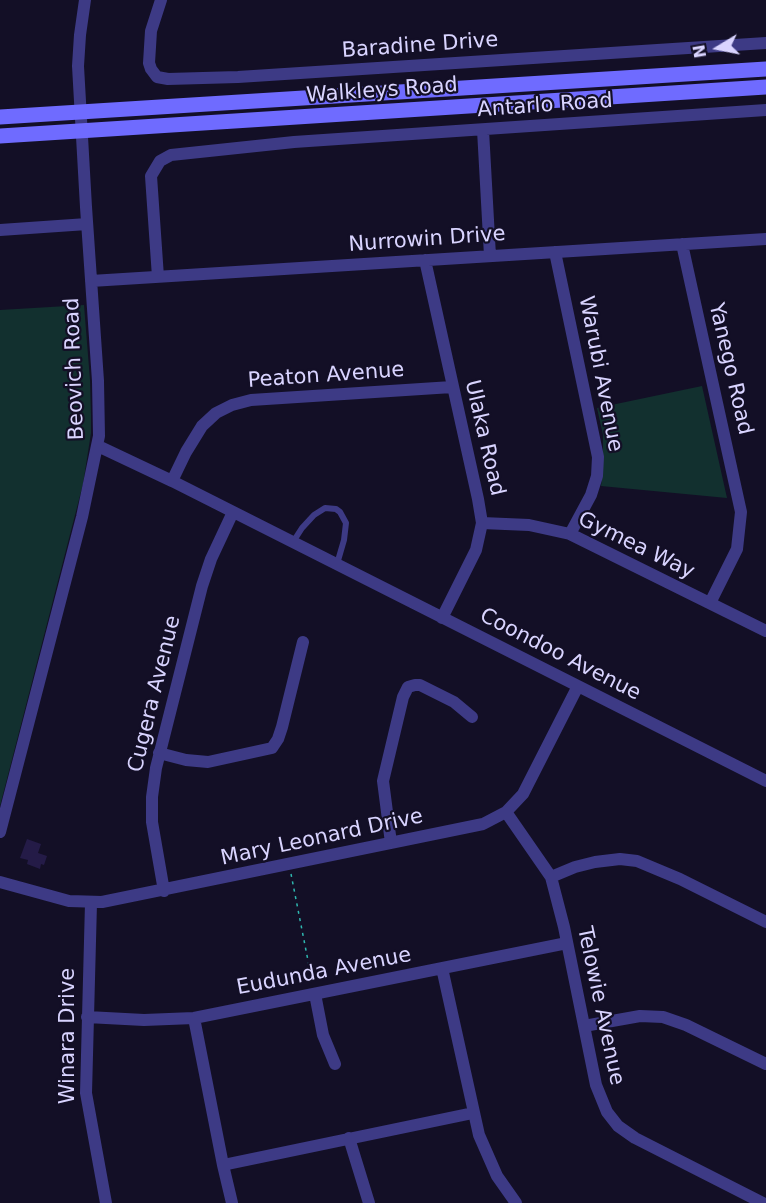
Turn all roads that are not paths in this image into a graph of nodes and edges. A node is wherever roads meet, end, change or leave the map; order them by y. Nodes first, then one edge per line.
1 (85, 0) edge
2 (161, 0) edge
3 (766, 43) edge
4 (766, 69) edge
5 (766, 87) edge
6 (766, 110) edge
7 (0, 117) edge
8 (483, 130) junction
9 (0, 136) edge
10 (87, 224) junction
11 (0, 230) edge
12 (766, 239) edge
13 (682, 244) junction
14 (555, 252) junction
15 (490, 256) junction
16 (425, 260) junction
17 (158, 277) junction
18 (91, 281) junction
19 (452, 387) junction
20 (98, 446) junction
21 (172, 481) junction
22 (233, 512) junction
23 (482, 523) junction
24 (570, 534) junction
25 (293, 543) junction
26 (337, 565) junction
27 (710, 603) junction
28 (442, 618) junction
29 (766, 631) edge
30 (303, 642) dead end
31 (578, 686) junction
32 (471, 717) dead end
33 (159, 753) junction
34 (766, 781) edge
35 (506, 812) junction
36 (0, 832) edge
37 (391, 843) junction
38 (551, 877) junction
39 (0, 882) edge
40 (164, 891) junction
41 (91, 903) junction
42 (766, 922) edge
43 (567, 943) junction
44 (442, 968) junction
45 (315, 994) junction
46 (87, 1017) junction
47 (194, 1018) junction
48 (584, 1026) junction
49 (335, 1064) dead end
50 (766, 1064) edge
51 (473, 1113) junction
52 (349, 1138) junction
53 (223, 1165) junction
54 (106, 1203) edge
55 (232, 1203) edge
56 (369, 1203) edge
57 (516, 1203) edge
58 (763, 1203) edge

1 - 10 street, Beovich Road
2 - 3 street, Baradine Drive
4 - 7 main road, Walkleys Road
5 - 9 main road, Walkleys Road
6 - 8 street, Antarlo Road
8 - 15 street
8 - 17 street, Antarlo Road
10 - 11 street
10 - 18 street, Beovich Road
12 - 13 street, Nurrowin Drive
13 - 14 street, Nurrowin Drive
13 - 27 street, Yanego Road
14 - 15 street, Nurrowin Drive
14 - 24 street, Warubi Avenue
15 - 16 street, Nurrowin Drive
16 - 17 street, Nurrowin Drive
16 - 19 street, Ulaka Road
17 - 18 street, Nurrowin Drive
18 - 20 street, Beovich Road
19 - 21 street, Peaton Avenue
19 - 23 street, Ulaka Road
20 - 21 street, Coondoo Avenue
20 - 36 street, Beovich Road
21 - 22 street, Coondoo Avenue
22 - 25 street, Coondoo Avenue
22 - 33 street, Cugera Avenue
23 - 24 street, Gymea Way
23 - 28 street, Ulaka Road
24 - 27 street, Gymea Way
25 - 26 street, Coondoo Avenue
25 - 26 lane
26 - 28 street, Coondoo Avenue
27 - 29 street, Gymea Way
28 - 31 street, Coondoo Avenue
30 - 33 street
31 - 34 street, Coondoo Avenue
31 - 35 street, Mary Leonard Drive
32 - 37 street
33 - 40 street, Cugera Avenue
35 - 37 street, Mary Leonard Drive
35 - 38 street, Telowie Avenue
37 - 40 street, Mary Leonard Drive
38 - 42 street
38 - 43 street, Telowie Avenue
39 - 41 street, Mary Leonard Drive
40 - 41 street, Mary Leonard Drive
41 - 46 street, Winara Drive
43 - 44 street, Eudunda Avenue
43 - 48 street, Telowie Avenue
44 - 45 street, Eudunda Avenue
44 - 51 street
45 - 47 street, Eudunda Avenue
45 - 49 street
46 - 47 street, Eudunda Avenue
46 - 54 street, Winara Drive
47 - 53 street
48 - 50 street
48 - 58 street, Telowie Avenue
51 - 52 street
51 - 57 street
52 - 53 street
52 - 56 street
53 - 55 street

